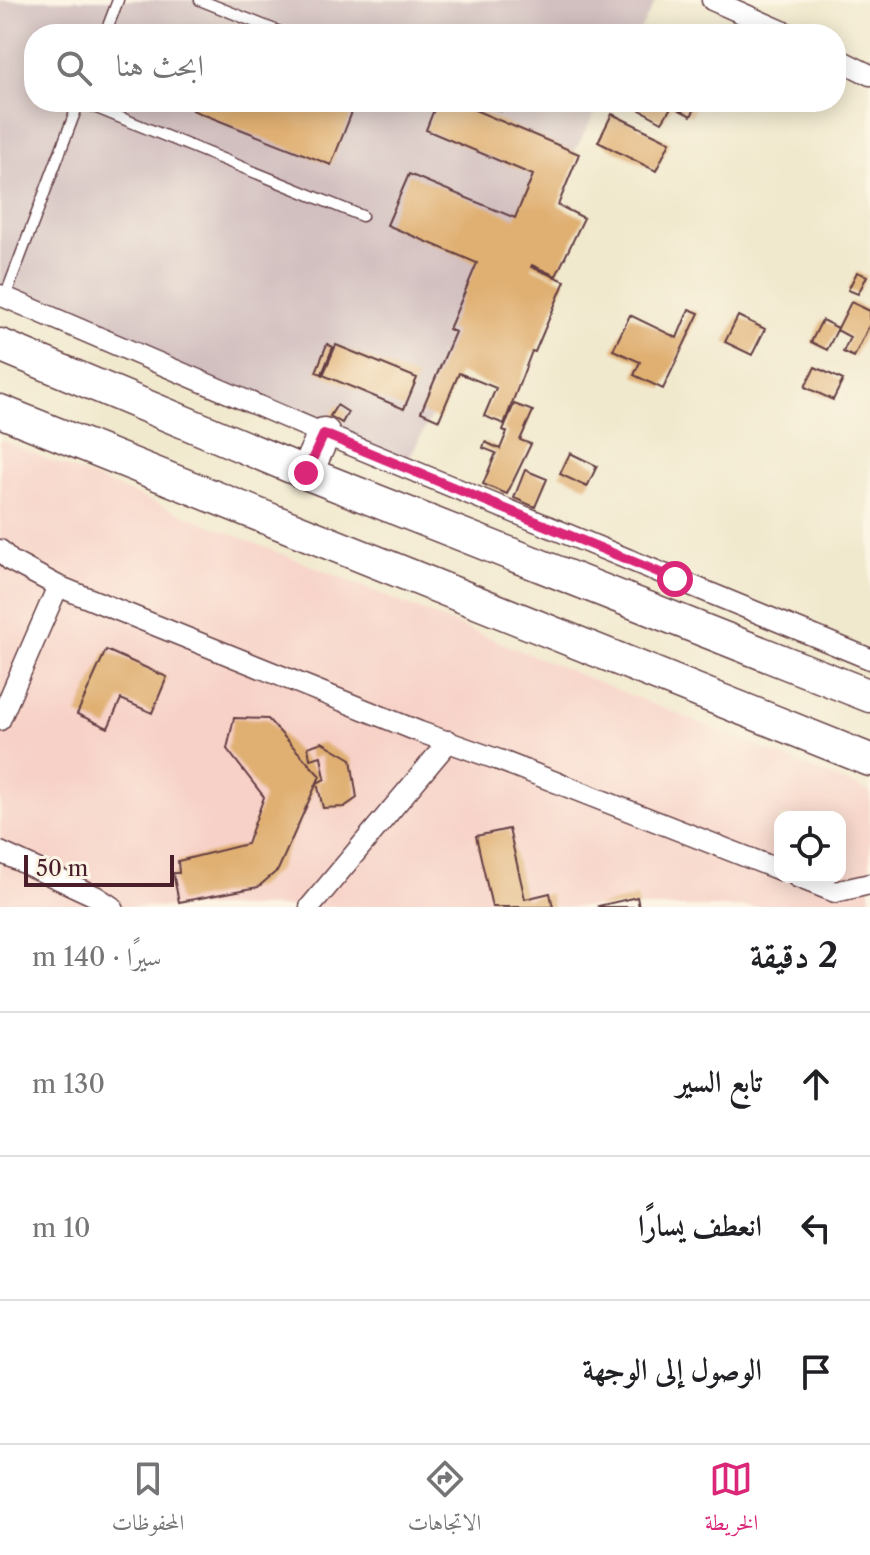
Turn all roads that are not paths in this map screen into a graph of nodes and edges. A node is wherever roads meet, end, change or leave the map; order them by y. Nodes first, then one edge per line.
1 (118, 0) edge
2 (200, 0) edge
3 (712, 0) edge
4 (109, 24) edge
5 (260, 24) edge
6 (766, 24) edge
7 (846, 63) edge
8 (870, 75) edge
9 (77, 112) edge
10 (106, 112) edge
11 (362, 216) dead end
12 (2, 296) edge
13 (0, 345) edge
14 (0, 411) edge
15 (324, 434) junction
16 (306, 473) junction
17 (0, 550) edge
18 (58, 586) junction
19 (870, 659) edge
20 (870, 696) edge
21 (0, 720) edge
22 (449, 741) junction
23 (870, 760) edge
24 (0, 852) edge
25 (774, 868) edge
26 (806, 883) edge
27 (870, 884) edge
28 (833, 900) edge
29 (112, 907) edge
30 (310, 907) edge

1 - 4 lane
2 - 5 lane
3 - 6 street
7 - 8 street
9 - 12 lane
10 - 11 lane
12 - 15 street
13 - 16 main road
14 - 23 main road
15 - 16 main road
15 - 19 street
16 - 20 main road
17 - 18 street
18 - 21 street
18 - 22 street
22 - 25 street
22 - 30 street
24 - 29 street
26 - 28 street
27 - 28 street

